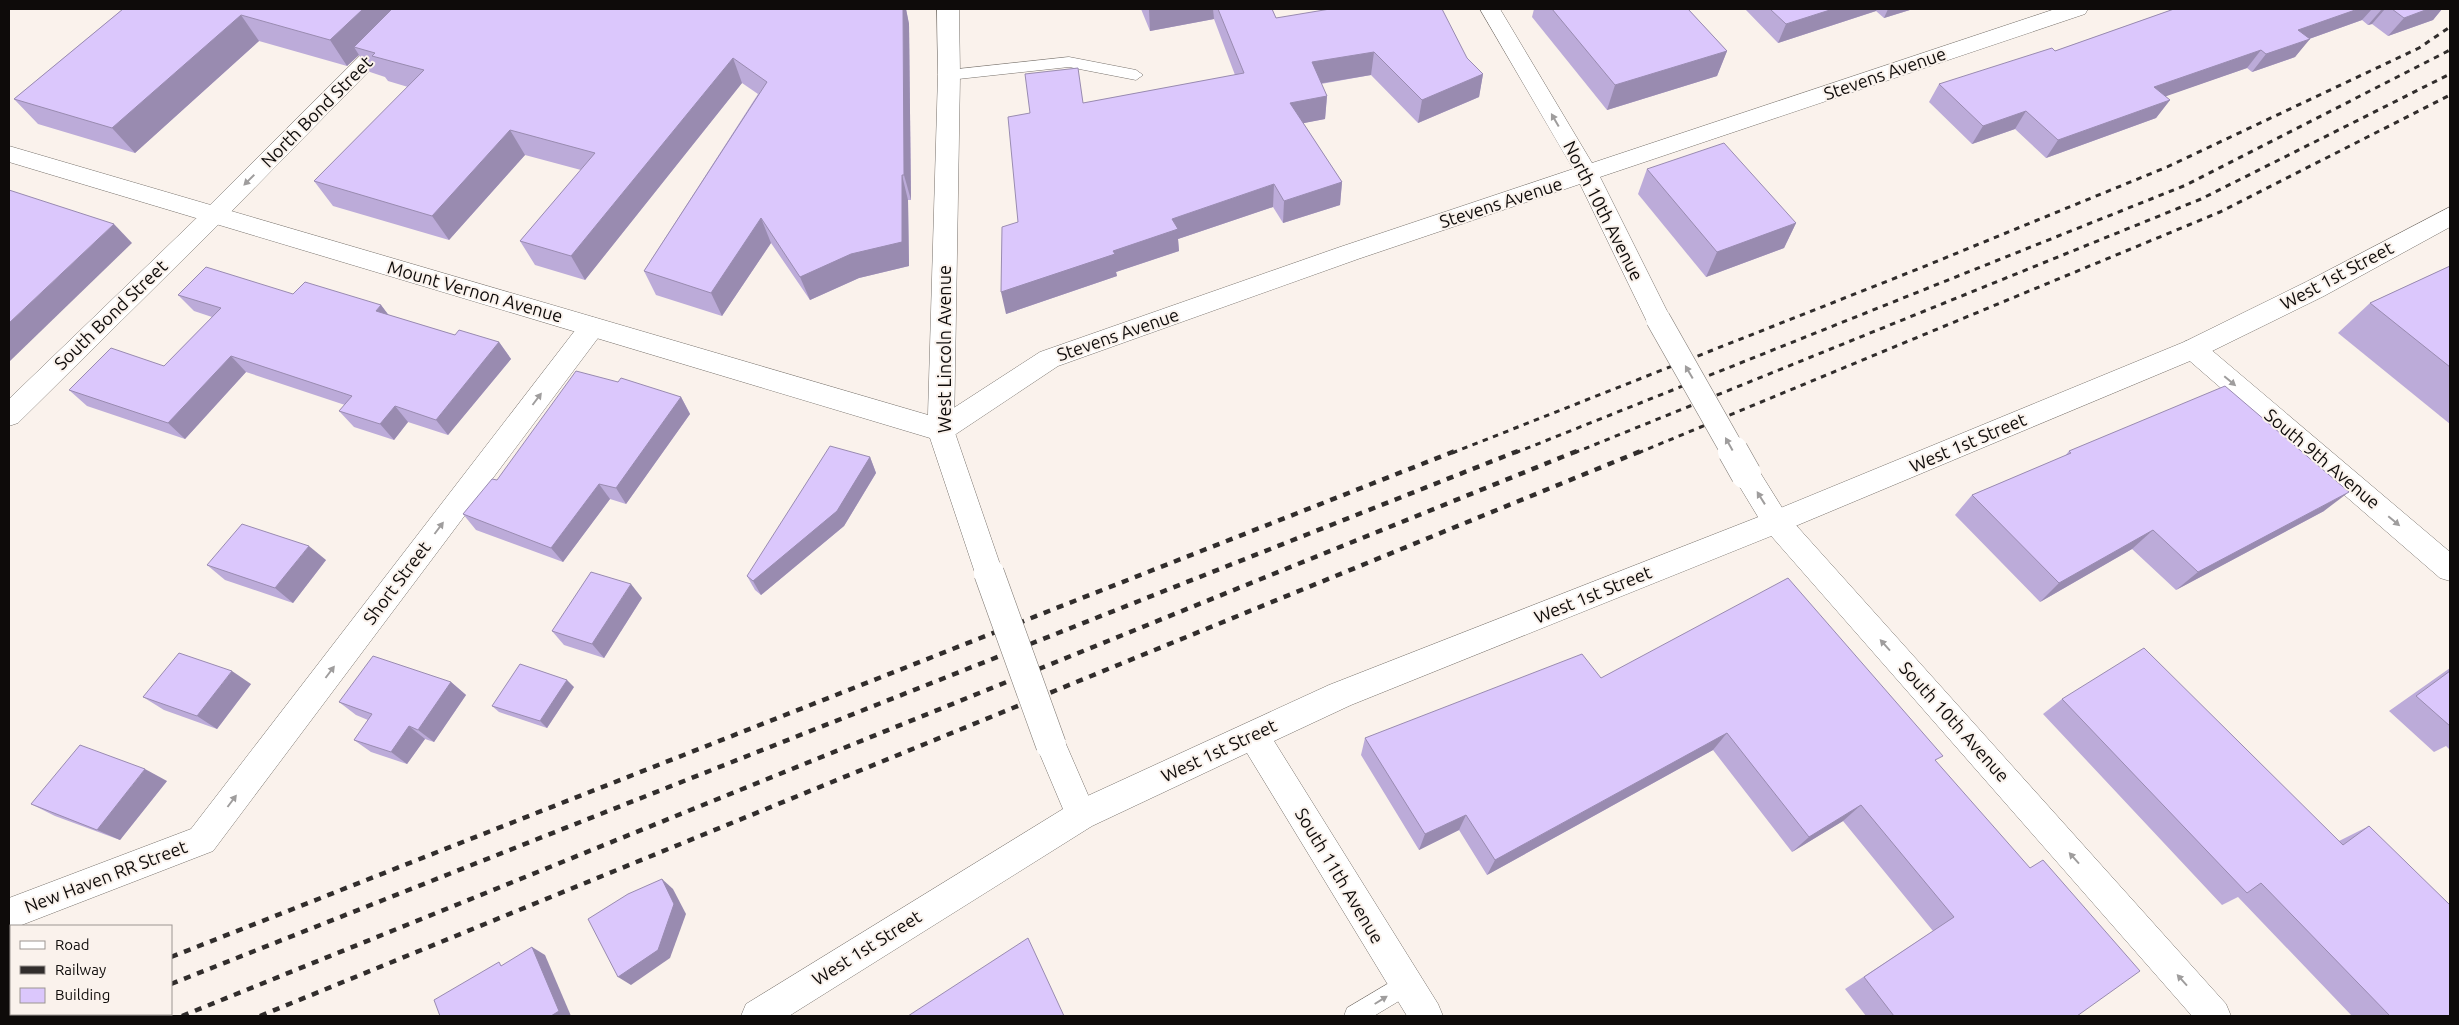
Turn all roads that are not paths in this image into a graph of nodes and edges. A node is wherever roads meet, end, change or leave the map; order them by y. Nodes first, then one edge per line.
1 (419, 9) edge
2 (948, 9) edge
3 (1490, 9) edge
4 (2068, 10) edge
5 (949, 75) junction
6 (1136, 75) dead end
7 (9, 154) edge
8 (1587, 174) junction
9 (214, 215) junction
10 (2450, 216) edge
11 (592, 327) junction
12 (2193, 350) junction
13 (1713, 414) joint
14 (9, 415) edge
15 (941, 430) junction
16 (1776, 522) junction
17 (2450, 569) edge
18 (1253, 735) junction
19 (1081, 815) junction
20 (202, 840) joint
21 (9, 914) edge
22 (1406, 984) junction
23 (758, 1016) edge
24 (1355, 1016) edge
25 (1426, 1016) edge
26 (2214, 1016) edge

1 -> 9 street, North Bond Street
2 - 5 street, West Lincoln Avenue
8 -> 3 street, North 10th Avenue
4 - 8 street, Stevens Avenue
5 - 6 lane
5 - 15 street, West Lincoln Avenue
7 - 9 street, Mount Vernon Avenue
13 -> 8 street, North 10th Avenue, bridge
8 - 15 street, Stevens Avenue
9 - 11 street, Mount Vernon Avenue
9 - 14 street, South Bond Street
10 - 12 street, West 1st Street
11 - 15 street, Mount Vernon Avenue
20 -> 11 street, Short Street
12 - 16 street, West 1st Street
12 -> 17 street, South 9th Avenue
16 -> 13 street, South 10th Avenue, bridge
15 - 19 street, West Lincoln Avenue, bridge
16 - 18 street, West 1st Street
26 -> 16 street, South 10th Avenue
18 - 19 street, West 1st Street
18 - 22 street, South 11th Avenue
19 - 23 street, West 1st Street
20 - 21 street, New Haven RR Street
24 -> 22 lane
22 - 25 street, South 11th Avenue

